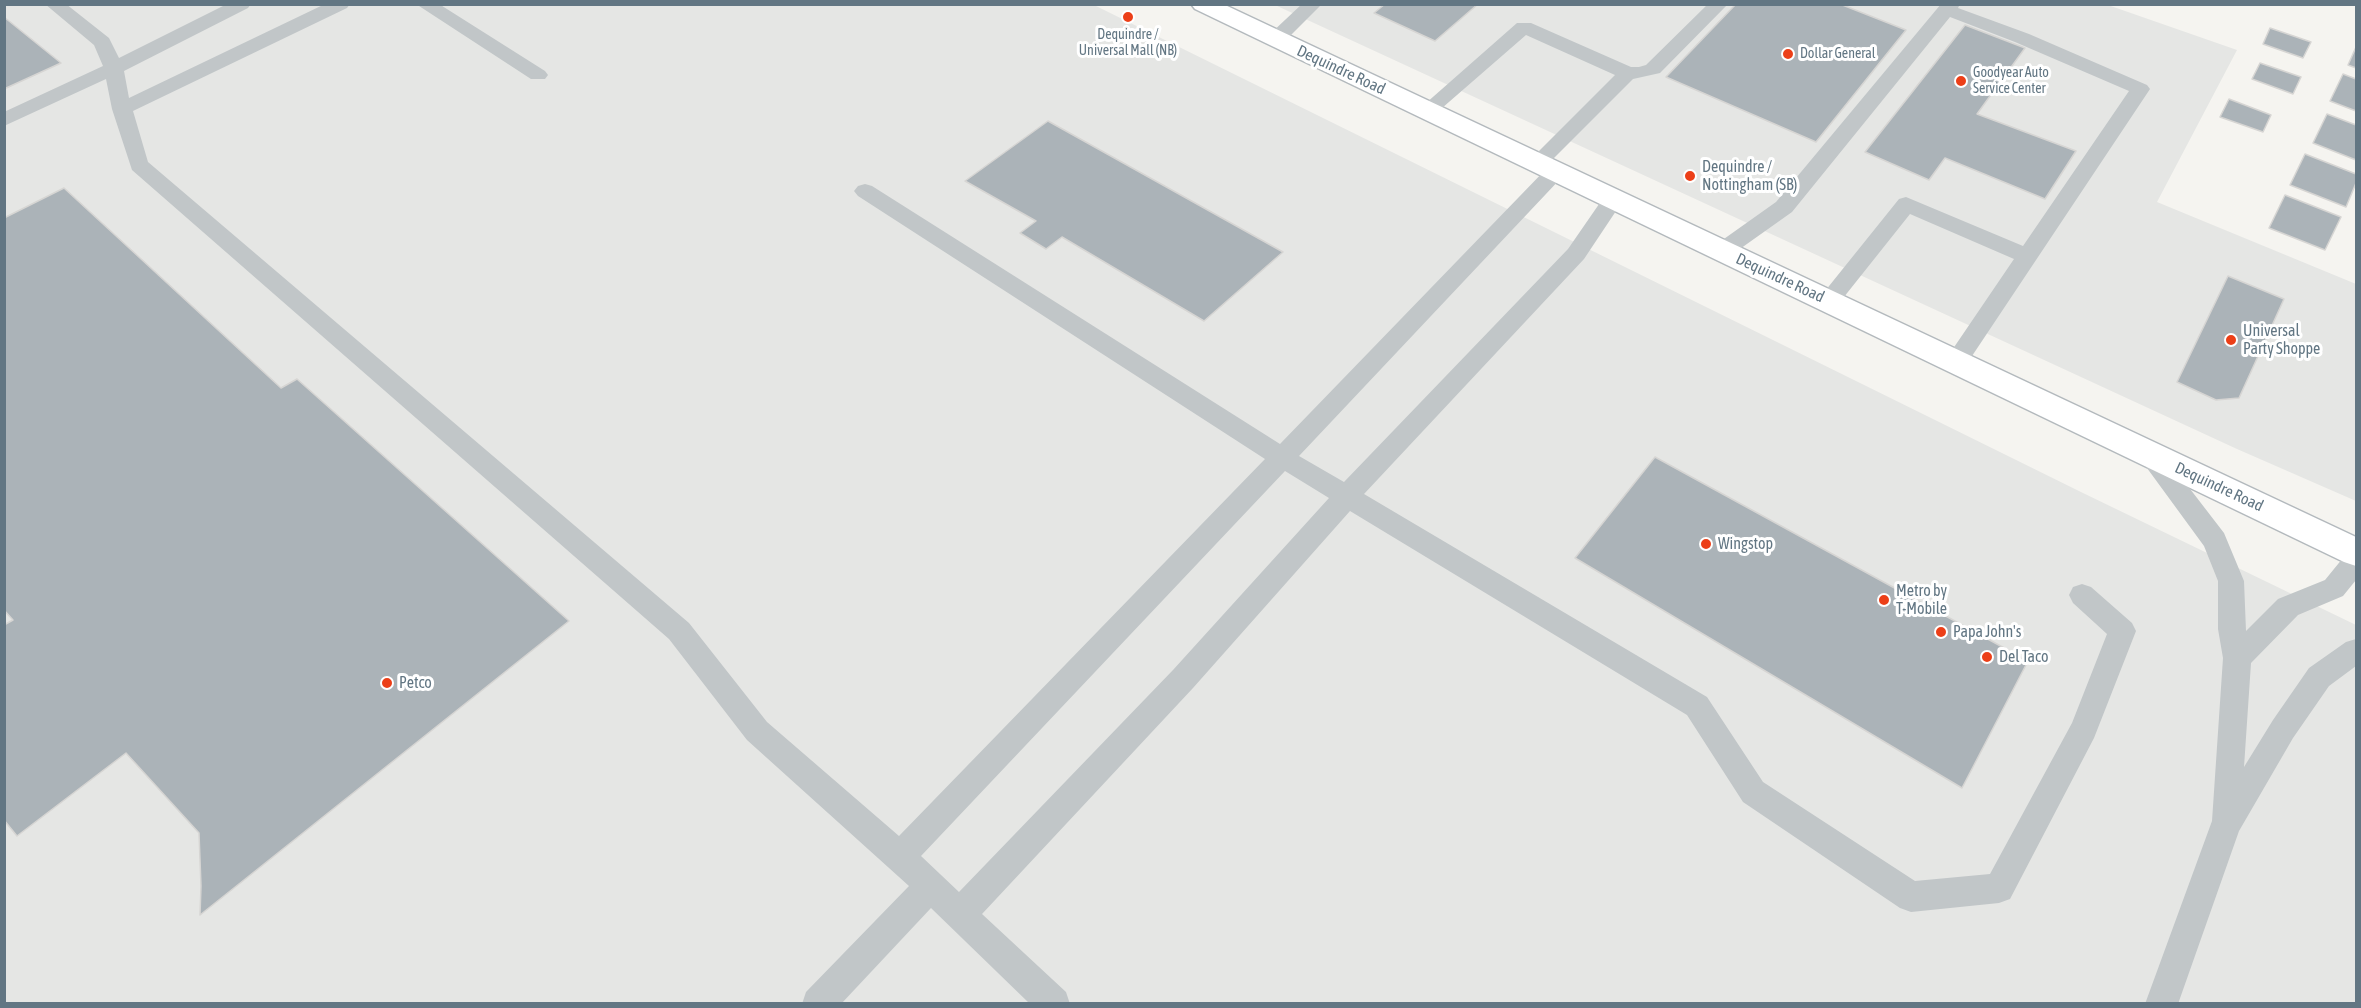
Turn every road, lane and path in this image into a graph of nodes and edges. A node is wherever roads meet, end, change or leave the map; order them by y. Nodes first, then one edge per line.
1 (54, 4) edge
2 (242, 4) edge
3 (341, 4) edge
4 (425, 4) edge
5 (1203, 4) edge
6 (1313, 4) edge
7 (1719, 4) edge
8 (1949, 7) edge
9 (1276, 39) junction
10 (114, 68) junction
11 (1628, 74) junction
12 (538, 75) dead end
13 (122, 109) junction
14 (1427, 111) junction
15 (4, 120) edge
16 (1546, 167) junction
17 (865, 191) dead end
18 (1613, 199) junction
19 (1722, 251) junction
20 (2026, 256) junction
21 (1828, 301) junction
22 (1956, 362) junction
23 (2148, 453) junction
24 (1283, 458) junction
25 (1347, 496) junction
26 (2356, 552) edge
27 (2356, 561) edge
28 (2082, 595) dead end
29 (2356, 651) edge
30 (2237, 658) junction
31 (2226, 824) junction
32 (900, 857) junction
33 (930, 886) junction
34 (960, 914) junction
35 (818, 1004) edge
36 (1054, 1004) edge
37 (2161, 1004) edge

1 - 10 lane
2 - 10 lane
3 - 13 lane
4 - 12 lane
5 - 9 main road, Dequindre Road
6 - 9 lane
7 - 11 lane
8 - 19 lane
8 - 20 lane
9 - 14 main road, Dequindre Road
10 - 13 lane
10 - 15 lane
11 - 14 lane
11 - 16 lane
13 - 32 lane
14 - 16 main road, Dequindre Road
16 - 18 main road, Dequindre Road
16 - 24 lane
17 - 24 lane
18 - 19 main road, Dequindre Road
18 - 25 lane
19 - 21 main road, Dequindre Road
20 - 21 lane
20 - 22 lane
21 - 22 main road, Dequindre Road
22 - 23 main road, Dequindre Road
23 - 26 main road, Dequindre Road
23 - 30 lane
24 - 25 lane
24 - 32 lane
25 - 28 lane
25 - 34 lane
27 - 30 lane
29 - 31 lane
30 - 31 lane
31 - 37 lane
32 - 33 lane
33 - 34 lane
33 - 35 lane
34 - 36 lane

